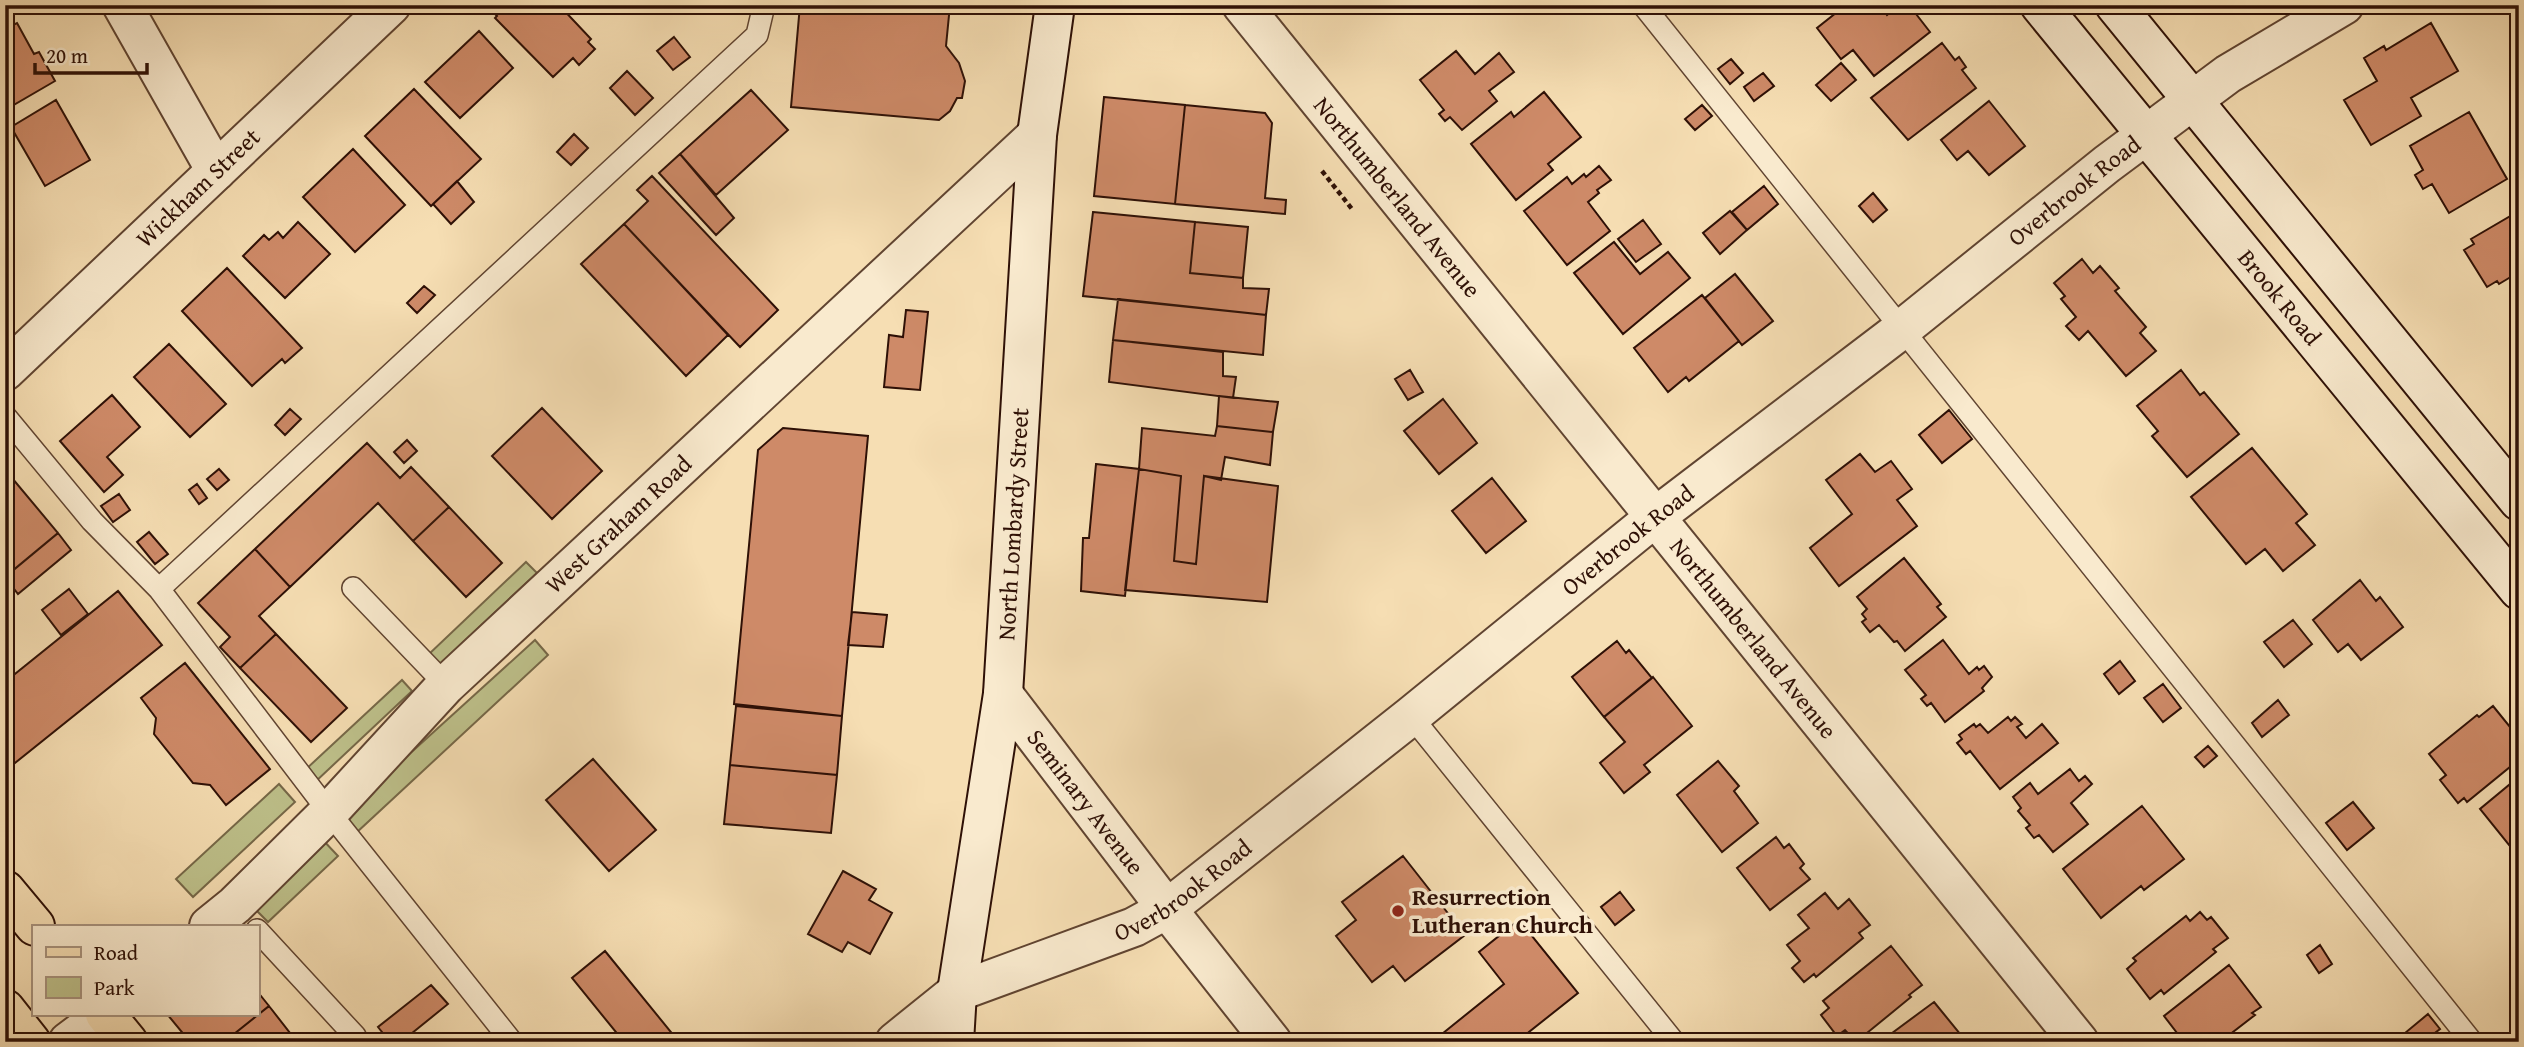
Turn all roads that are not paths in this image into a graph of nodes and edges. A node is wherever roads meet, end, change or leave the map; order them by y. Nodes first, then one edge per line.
1 (122, 5) edge
2 (391, 5) edge
3 (764, 5) edge
4 (1055, 5) edge
5 (1242, 5) edge
6 (1643, 5) edge
7 (2040, 5) edge
8 (2115, 5) edge
9 (2344, 5) edge
10 (2192, 100) junction
11 (1037, 135) junction
12 (2146, 135) junction
13 (216, 171) junction
14 (1902, 328) junction
15 (5, 371) edge
16 (5, 416) edge
17 (2519, 500) edge
18 (1654, 518) junction
19 (353, 588) dead end
20 (159, 589) junction
21 (2519, 590) edge
22 (446, 685) junction
23 (1003, 695) junction
24 (1411, 716) junction
25 (329, 812) junction
26 (5, 890) edge
27 (1167, 909) junction
28 (239, 922) edge
29 (34, 925) edge
30 (259, 941) edge
31 (957, 992) junction
32 (5, 1009) edge
33 (102, 1016) edge
34 (107, 1016) edge
35 (355, 1035) dead end
36 (1263, 1036) edge
37 (31, 1042) edge
38 (68, 1042) edge
39 (128, 1042) edge
40 (512, 1042) edge
41 (895, 1042) edge
42 (954, 1042) edge
43 (1674, 1042) edge
44 (2079, 1042) edge
45 (2472, 1042) edge

1 - 13 street
2 - 13 street, Wickham Street
3 - 20 lane
4 - 11 street, North Lombardy Street
5 - 18 street, Northumberland Avenue
6 - 14 lane
7 - 12 street, Brook Road
8 - 10 street
9 - 10 street, Overbrook Road
10 - 12 street, Overbrook Road
10 - 17 street
11 - 22 street, West Graham Road
11 - 23 street, North Lombardy Street
12 - 14 street, Overbrook Road
12 - 21 street, Brook Road
13 - 15 street, Wickham Street
14 - 18 street, Overbrook Road
14 - 45 lane
16 - 20 lane
18 - 24 street, Overbrook Road
18 - 44 street, Northumberland Avenue
19 - 22 lane
20 - 25 lane
22 - 25 street, West Graham Road
23 - 27 street, Seminary Avenue
23 - 31 street, North Lombardy Street
24 - 27 street, Overbrook Road
24 - 43 lane
25 - 28 street, West Graham Road
25 - 40 lane
26 - 29 main road
27 - 31 street, Overbrook Road
27 - 36 street, Seminary Avenue
30 - 35 lane
31 - 41 street, Overbrook Road
31 - 42 street, North Lombardy Street
32 - 37 main road
33 - 38 street
34 - 39 main road

